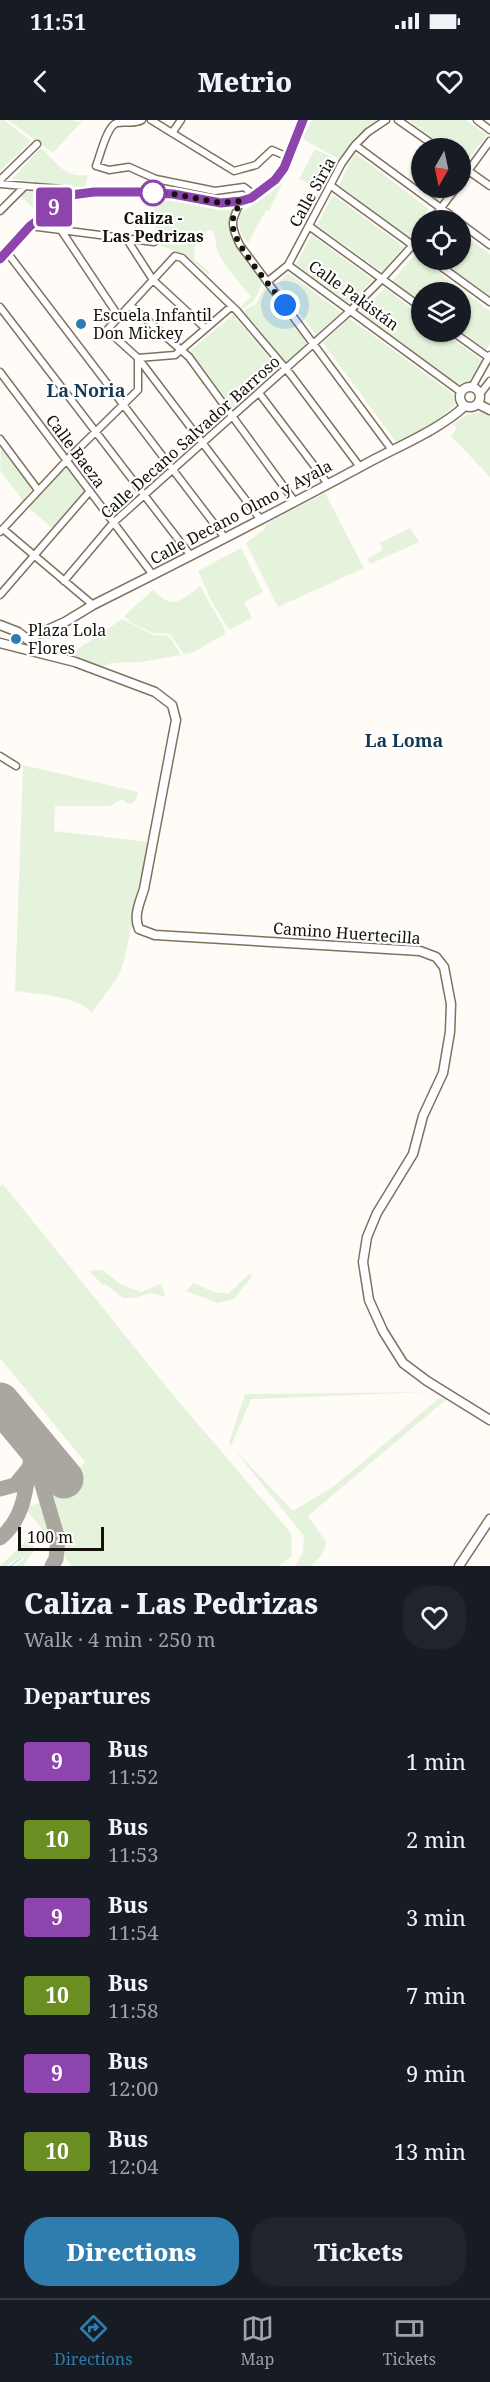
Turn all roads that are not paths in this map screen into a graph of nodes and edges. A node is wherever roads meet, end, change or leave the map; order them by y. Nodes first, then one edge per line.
1 (142, 120) edge
2 (151, 120) edge
3 (181, 120) edge
4 (303, 120) edge
5 (386, 120) edge
6 (398, 120) edge
7 (477, 120) edge
8 (490, 130) edge
9 (172, 133) junction
10 (424, 138) edge
11 (490, 141) edge
12 (37, 144) dead end
13 (355, 145) junction
14 (288, 157) junction
15 (471, 168) edge
16 (471, 172) edge
17 (0, 182) edge
18 (330, 186) junction
19 (490, 186) edge
20 (24, 187) junction
21 (71, 195) junction
22 (254, 195) junction
23 (448, 198) edge
24 (241, 201) junction
25 (441, 208) junction
26 (444, 210) edge
27 (0, 212) edge
28 (30, 226) junction
29 (309, 226) junction
30 (61, 230) junction
31 (471, 231) edge
32 (126, 238) junction
33 (154, 242) dead end
34 (411, 245) edge
35 (490, 245) edge
36 (411, 248) edge
37 (6, 251) junction
38 (0, 259) edge
39 (288, 265) junction
40 (446, 270) edge
41 (153, 279) junction
42 (382, 279) junction
43 (267, 282) junction
44 (411, 300) edge
45 (490, 302) edge
46 (130, 305) junction
47 (232, 306) junction
48 (0, 307) edge
49 (350, 310) junction
50 (119, 316) junction
51 (206, 328) junction
52 (468, 342) edge
53 (313, 344) junction
54 (180, 350) junction
55 (489, 356) edge
56 (138, 358) junction
57 (286, 368) junction
58 (0, 372) edge
59 (490, 381) edge
60 (472, 387) junction
61 (461, 392) junction
62 (259, 393) junction
63 (479, 399) junction
64 (123, 404) junction
65 (465, 406) junction
66 (490, 410) edge
67 (232, 417) junction
68 (95, 432) junction
69 (0, 439) edge
70 (202, 443) junction
71 (392, 450) junction
72 (67, 460) junction
73 (360, 467) junction
74 (173, 469) junction
75 (328, 484) junction
76 (38, 490) junction
77 (90, 491) junction
78 (143, 495) junction
79 (296, 502) junction
80 (261, 520) junction
81 (113, 523) junction
82 (2, 530) edge
83 (225, 538) junction
84 (34, 555) junction
85 (191, 555) junction
86 (153, 575) junction
87 (64, 581) junction
88 (0, 595) edge
89 (93, 605) junction
90 (0, 625) edge
91 (27, 639) junction
92 (0, 643) edge
93 (23, 649) junction
94 (0, 756) edge
95 (16, 766) dead end
96 (490, 1420) edge
97 (490, 1519) edge
98 (459, 1566) edge

1 - 22 street
2 - 9 street
3 - 9 street
4 - 14 street
5 - 13 street, Calle Siria
6 - 10 street
7 - 8 street
9 - 14 street
11 - 15 street
12 - 17 street
13 - 18 street, Calle Siria
13 - 25 street
14 - 22 street
16 - 19 street
17 - 20 street
18 - 29 street, Calle Siria
18 - 34 street
20 - 21 street
20 - 27 street
21 - 24 street
21 - 28 street
22 - 24 street
23 - 25 street
24 - 43 street
25 - 26 street
28 - 30 street
28 - 37 street
29 - 39 street, Calle Siria
29 - 42 street
30 - 32 street
30 - 50 street
31 - 35 street
32 - 33 street
32 - 41 street
36 - 42 street, Calle Decano Salvador Barroso
37 - 38 street
37 - 64 street
39 - 43 street, Calle Siria
39 - 49 street, Calle Pakistán
40 - 45 street
41 - 46 street
41 - 47 street
41 - 51 street
42 - 44 street
42 - 49 street, Calle Decano Salvador Barroso
43 - 53 street
46 - 50 street
46 - 54 street
47 - 51 street
47 - 57 street
48 - 68 street
49 - 53 street, Calle Decano Salvador Barroso
49 - 61 street, Calle Pakistán
50 - 56 street
51 - 54 street
52 - 55 street
53 - 57 street, Calle Decano Salvador Barroso
53 - 71 street
54 - 56 street
54 - 67 street
55 - 60 street
56 - 64 street
56 - 70 street
57 - 62 street, Calle Decano Salvador Barroso
57 - 73 street
58 - 72 street, Calle Baeza
59 - 63 street
60 - 61 street
60 - 63 street
61 - 65 street
62 - 67 street, Calle Decano Salvador Barroso
62 - 75 street
63 - 65 street
63 - 66 street
64 - 68 street
64 - 74 street
65 - 71 street, Calle Decano Olmo y Ayala
67 - 70 street, Calle Decano Salvador Barroso
67 - 79 street
68 - 72 street
68 - 78 street
69 - 76 street
70 - 74 street, Calle Decano Salvador Barroso
70 - 80 street
71 - 73 street, Calle Decano Olmo y Ayala
72 - 76 street
72 - 77 street, Calle Baeza
73 - 75 street, Calle Decano Olmo y Ayala
74 - 78 street, Calle Decano Salvador Barroso
74 - 83 street
75 - 79 street, Calle Decano Olmo y Ayala
76 - 82 street
77 - 81 street, Calle Baeza
77 - 84 street
78 - 81 street, Calle Decano Salvador Barroso
78 - 85 street
79 - 80 street, Calle Decano Olmo y Ayala
80 - 83 street, Calle Decano Olmo y Ayala
81 - 86 street, Calle Baeza
81 - 87 street, Calle Decano Salvador Barroso
82 - 84 street
83 - 85 street, Calle Decano Olmo y Ayala
84 - 87 street
84 - 88 street
85 - 86 street, Calle Decano Olmo y Ayala
86 - 89 street, Calle Decano Olmo y Ayala
87 - 89 street
89 - 91 street, Calle Decano Olmo y Ayala
90 - 91 street
91 - 93 street
92 - 93 street
93 - 96 street, Camino Huertecilla
94 - 95 street
97 - 98 street

